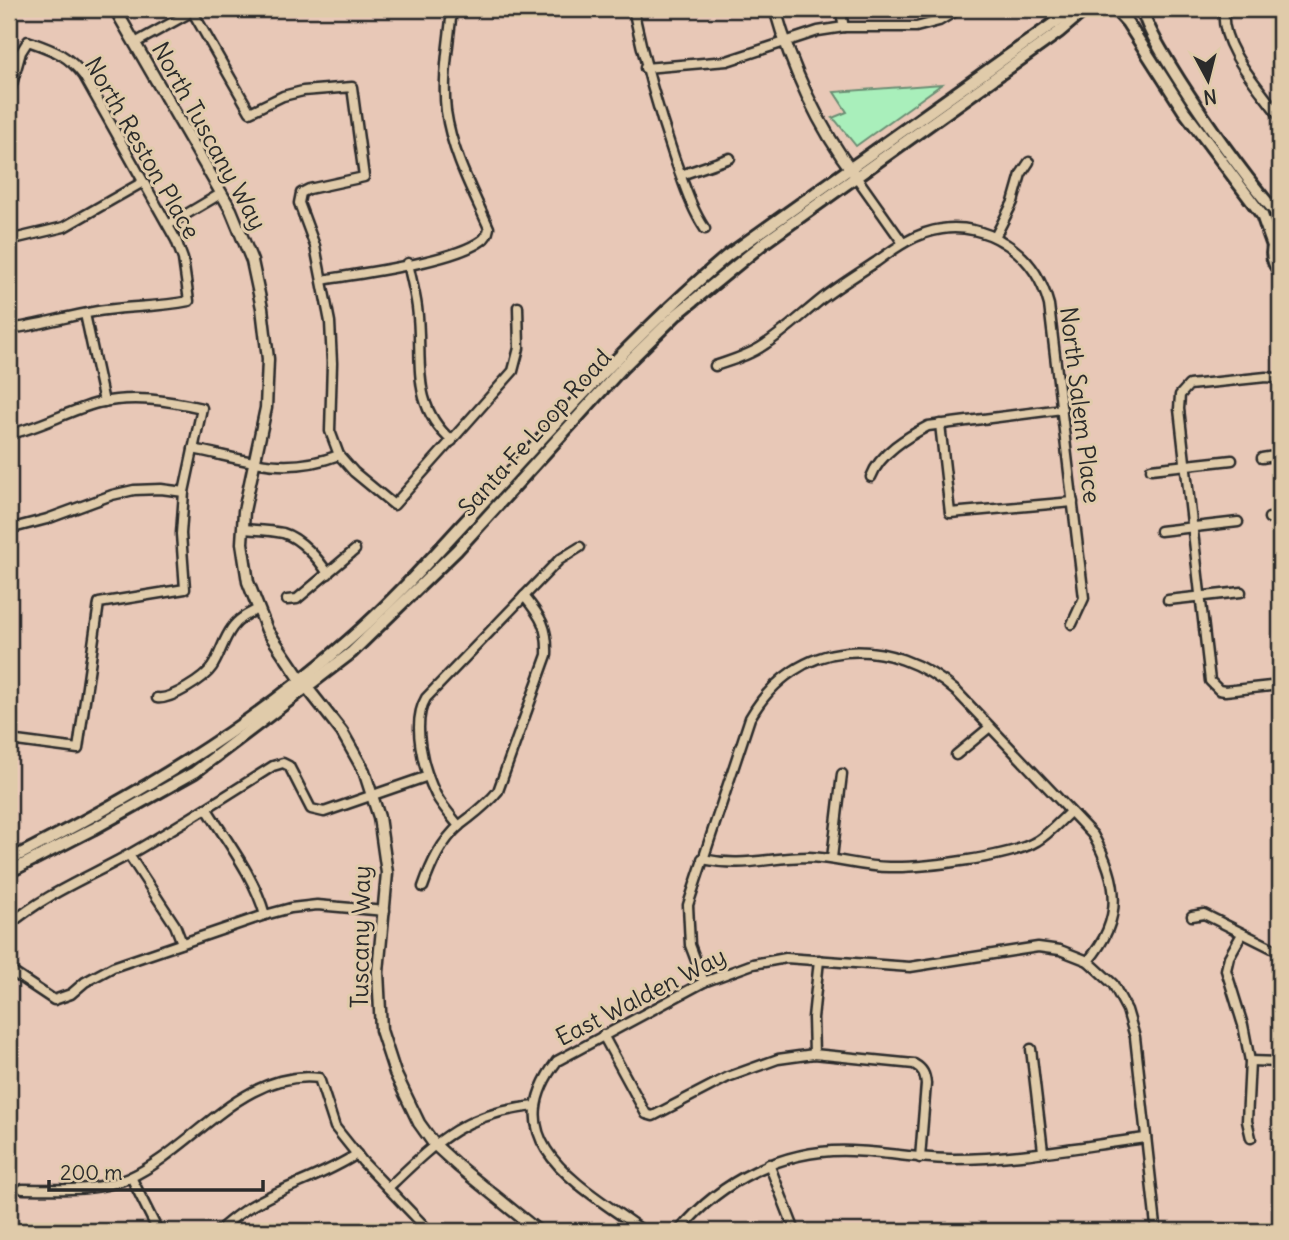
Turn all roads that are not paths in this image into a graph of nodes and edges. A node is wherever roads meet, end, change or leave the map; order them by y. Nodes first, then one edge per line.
1 (115, 9) edge
2 (452, 9) edge
3 (633, 9) edge
4 (775, 9) edge
5 (840, 9) edge
6 (960, 9) edge
7 (1074, 9) edge
8 (1086, 9) edge
9 (1115, 9) edge
10 (1143, 9) edge
11 (1224, 9) edge
12 (192, 10) edge
13 (844, 27) junction
14 (784, 42) junction
15 (135, 43) junction
16 (645, 68) junction
17 (9, 95) edge
18 (1280, 117) edge
19 (730, 158) dead end
20 (1029, 162) dead end
21 (853, 173) junction
22 (681, 175) junction
23 (144, 182) junction
24 (222, 193) junction
25 (1280, 216) edge
26 (168, 225) junction
27 (705, 229) dead end
28 (1280, 236) edge
29 (995, 237) junction
30 (9, 240) edge
31 (903, 243) junction
32 (1273, 246) junction
33 (408, 263) junction
34 (1280, 272) edge
35 (323, 280) junction
36 (517, 307) dead end
37 (85, 314) junction
38 (9, 329) edge
39 (715, 366) dead end
40 (1280, 381) edge
41 (104, 402) junction
42 (1062, 408) junction
43 (940, 424) junction
44 (9, 434) edge
45 (452, 441) junction
46 (193, 449) junction
47 (339, 455) junction
48 (1280, 455) edge
49 (1262, 458) dead end
50 (1232, 460) dead end
51 (255, 462) junction
52 (1186, 465) junction
53 (1151, 469) dead end
54 (872, 477) dead end
55 (184, 492) junction
56 (1073, 502) junction
57 (1280, 517) edge
58 (1269, 519) dead end
59 (1238, 522) dead end
60 (1193, 527) junction
61 (9, 529) edge
62 (243, 529) junction
63 (1160, 531) dead end
64 (580, 547) dead end
65 (355, 550) dead end
66 (328, 574) junction
67 (1241, 592) dead end
68 (524, 596) junction
69 (1200, 596) junction
70 (287, 600) dead end
71 (1168, 600) dead end
72 (258, 609) junction
73 (1072, 624) dead end
74 (304, 683) junction
75 (1280, 685) edge
76 (157, 698) dead end
77 (990, 727) junction
78 (9, 740) edge
79 (956, 755) dead end
80 (842, 774) dead end
81 (428, 776) junction
82 (372, 794) junction
83 (207, 809) junction
84 (1069, 813) junction
85 (459, 826) junction
86 (129, 855) junction
87 (832, 858) junction
88 (702, 859) junction
89 (9, 860) edge
90 (9, 872) edge
91 (423, 887) dead end
92 (385, 911) junction
93 (265, 915) junction
94 (1192, 916) dead end
95 (9, 925) edge
96 (1242, 934) junction
97 (182, 943) junction
98 (1280, 952) edge
99 (819, 960) junction
100 (1088, 961) junction
101 (9, 970) edge
102 (704, 982) junction
103 (603, 1035) junction
104 (1031, 1048) dead end
105 (814, 1054) junction
106 (1250, 1061) junction
107 (1280, 1062) edge
108 (535, 1107) junction
109 (1146, 1138) junction
110 (1251, 1138) dead end
111 (434, 1144) junction
112 (1043, 1151) junction
113 (357, 1154) junction
114 (920, 1158) junction
115 (769, 1164) junction
116 (131, 1177) junction
117 (388, 1188) junction
118 (23, 1189) dead end
119 (422, 1224) junction
120 (158, 1231) edge
121 (218, 1231) edge
122 (412, 1231) edge
123 (429, 1231) edge
124 (538, 1231) edge
125 (643, 1231) edge
126 (679, 1231) edge
127 (795, 1231) edge
128 (1154, 1231) edge

1 - 15 street, North Tuscany Way
2 - 33 street
3 - 16 street
4 - 14 street
5 - 13 street
6 - 13 street
7 - 21 main road, Santa Fe Loop Road
8 - 21 main road, Santa Fe Loop Road
9 - 32 main road
10 - 25 main road
11 - 18 street
12 - 15 street
12 - 35 street
13 - 14 street
14 - 16 street
14 - 21 street
15 - 24 street, North Tuscany Way
16 - 22 street
17 - 23 street, North Reston Place
19 - 22 street
20 - 29 street
21 - 31 street
21 - 74 main road, Santa Fe Loop Road
22 - 27 street
23 - 26 street, North Reston Place
23 - 30 street
24 - 26 street
24 - 51 street, North Tuscany Way
26 - 37 street, North Reston Place
28 - 32 main road
29 - 31 street, North Salem Place
29 - 42 street, North Salem Place
31 - 39 street, North Salem Place
32 - 34 main road
33 - 35 street
33 - 45 street
35 - 47 street
36 - 45 street
37 - 38 street
37 - 41 street
40 - 52 street
41 - 44 street
41 - 46 street
42 - 43 street
42 - 56 street, North Salem Place
43 - 54 street
43 - 56 street
45 - 47 street
46 - 51 street
46 - 55 street
47 - 51 street
48 - 49 street
50 - 52 street
51 - 62 street, North Tuscany Way
52 - 53 street
52 - 60 street
55 - 61 street
55 - 78 street
56 - 73 street, North Salem Place
57 - 58 street
59 - 60 street
60 - 63 street
60 - 69 street
62 - 66 street
62 - 72 street, North Tuscany Way
64 - 68 street
65 - 66 street
66 - 70 street
67 - 69 street
68 - 81 street
68 - 85 street
69 - 71 street
69 - 75 street
72 - 74 street, North Tuscany Way
72 - 76 street
74 - 82 street, Tuscany Way
74 - 89 main road, Santa Fe Loop Road
74 - 90 main road, Santa Fe Loop Road
77 - 79 street
77 - 84 street
77 - 88 street
80 - 87 street
81 - 82 street
81 - 85 street
82 - 83 street
82 - 92 street, Tuscany Way
83 - 86 street
83 - 93 street
84 - 87 street
84 - 100 street
85 - 91 street
86 - 95 street
86 - 97 street
87 - 88 street
88 - 102 street
92 - 93 street
92 - 111 street, Tuscany Way
93 - 97 street
94 - 96 street
96 - 98 street
96 - 106 street
97 - 101 street
99 - 100 street, East Walden Way
99 - 102 street, East Walden Way
99 - 105 street
100 - 109 street, East Walden Way
102 - 103 street, East Walden Way
103 - 105 street
103 - 108 street, East Walden Way
104 - 112 street
105 - 114 street
106 - 107 street
106 - 110 street
108 - 111 street
108 - 125 street
109 - 112 street
109 - 128 street, East Walden Way
111 - 117 street
111 - 124 street, Tuscany Way
112 - 114 street
113 - 116 street
113 - 117 street
113 - 121 street
114 - 115 street
115 - 126 street
115 - 127 street
116 - 118 street
116 - 120 street
117 - 119 street
119 - 122 street
119 - 123 street

